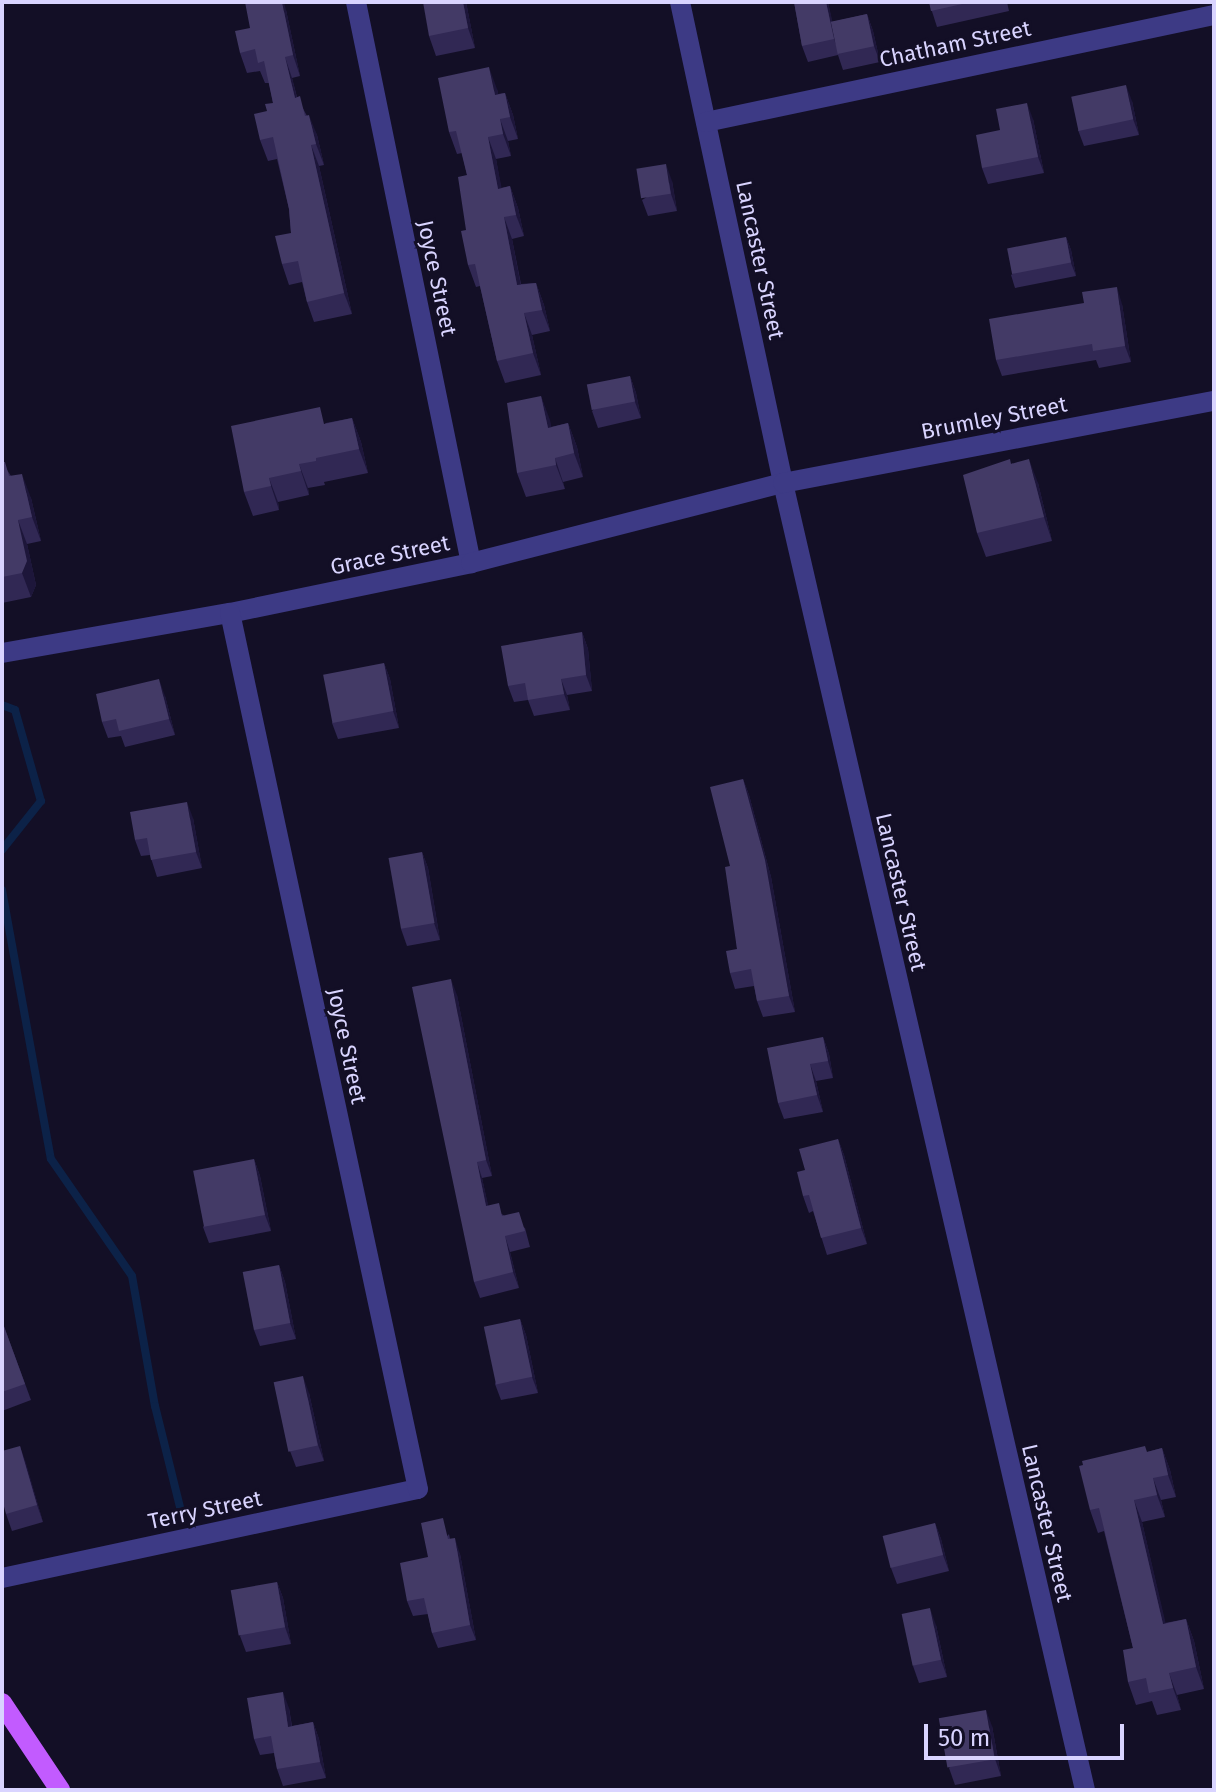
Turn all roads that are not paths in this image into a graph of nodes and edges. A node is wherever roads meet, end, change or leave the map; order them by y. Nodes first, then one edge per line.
1 (356, 2) edge
2 (680, 2) edge
3 (1214, 15) edge
4 (706, 122) junction
5 (1214, 401) edge
6 (783, 483) junction
7 (471, 563) junction
8 (230, 613) junction
9 (2, 653) edge
10 (418, 1489) joint
11 (2, 1578) edge
12 (2, 1703) edge
13 (60, 1790) edge
14 (1085, 1790) edge

1 - 7 street, Joyce Street
2 - 4 street, Lancaster Street
3 - 4 street, Chatham Street
4 - 6 street, Lancaster Street
5 - 6 street, Brumley Street
6 - 7 street, Grace Street
6 - 14 street, Lancaster Street
7 - 8 street, Grace Street
8 - 9 street, Grace Street
8 - 10 street, Joyce Street
10 - 11 street, Terry Street
12 - 13 main road

